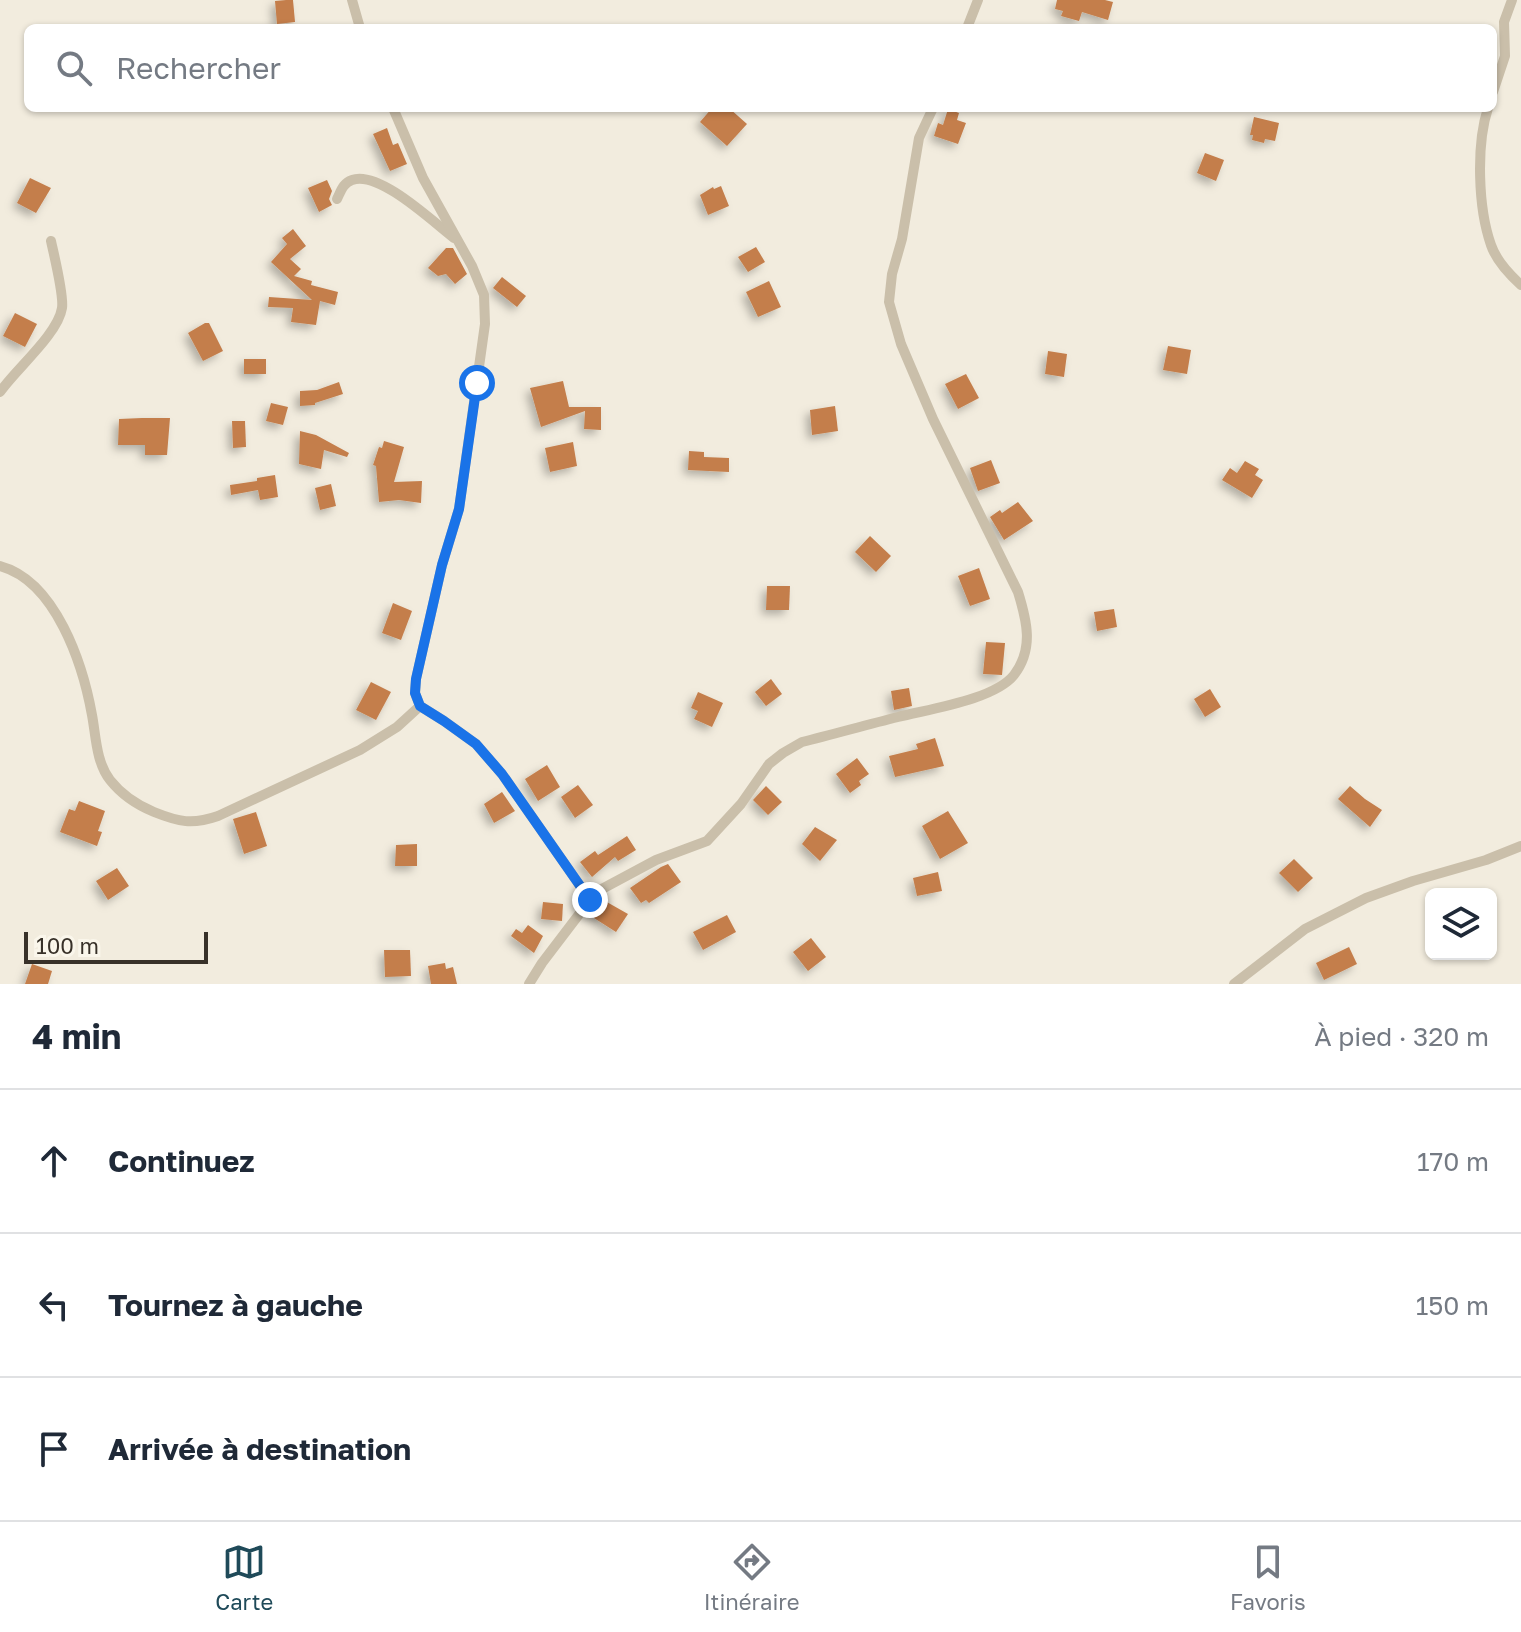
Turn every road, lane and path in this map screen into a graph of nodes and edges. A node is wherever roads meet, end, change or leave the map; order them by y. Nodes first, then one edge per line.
1 (352, 0) edge
2 (978, 0) edge
3 (1512, 0) edge
4 (359, 24) edge
5 (969, 24) edge
6 (1497, 80) edge
7 (395, 112) edge
8 (931, 112) edge
9 (1487, 112) edge
10 (337, 199) dead end
11 (51, 241) dead end
12 (459, 241) junction
13 (1521, 285) edge
14 (0, 392) edge
15 (0, 566) edge
16 (420, 706) junction
17 (1521, 846) edge
18 (590, 900) junction
19 (529, 984) edge
20 (1234, 984) edge

1 - 4 street
2 - 5 street
3 - 6 street
7 - 12 street
8 - 18 street
9 - 13 street
10 - 12 street
11 - 14 street
12 - 16 street
15 - 16 street
16 - 18 street
17 - 20 street
18 - 19 street

